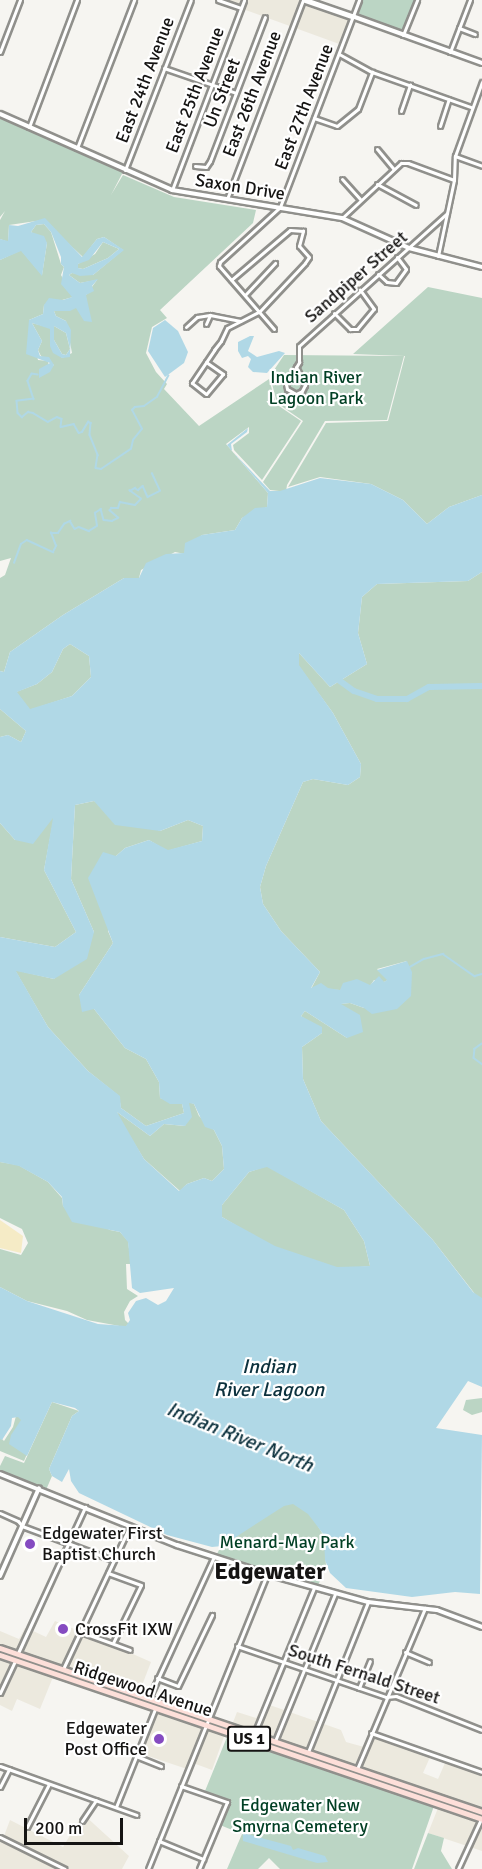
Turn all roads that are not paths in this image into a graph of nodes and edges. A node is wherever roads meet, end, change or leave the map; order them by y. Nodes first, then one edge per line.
1 (20, 0) edge
2 (77, 0) edge
3 (134, 0) edge
4 (191, 0) edge
5 (218, 0) edge
6 (244, 0) edge
7 (304, 0) edge
8 (359, 0) edge
9 (417, 0) edge
10 (470, 0) edge
11 (241, 8) junction
12 (352, 16) junction
13 (265, 17) dead end
14 (459, 28) junction
15 (475, 34) dead end
16 (403, 35) junction
17 (0, 52) edge
18 (450, 52) junction
19 (339, 54) junction
20 (482, 63) edge
21 (164, 68) junction
22 (372, 72) junction
23 (482, 82) edge
24 (212, 84) junction
25 (410, 85) junction
26 (237, 93) junction
27 (449, 99) junction
28 (471, 107) junction
29 (400, 111) dead end
30 (0, 114) edge
31 (314, 118) junction
32 (440, 126) dead end
33 (29, 128) junction
34 (77, 148) junction
35 (377, 149) dead end
36 (455, 156) junction
37 (195, 166) dead end
38 (482, 166) edge
39 (394, 169) junction
40 (125, 170) junction
41 (342, 179) dead end
42 (454, 180) junction
43 (377, 184) junction
44 (172, 190) junction
45 (227, 199) junction
46 (360, 199) junction
47 (416, 205) dead end
48 (279, 207) junction
49 (447, 213) junction
50 (342, 218) junction
51 (409, 248) junction
52 (397, 257) junction
53 (438, 257) junction
54 (275, 263) dead end
55 (482, 267) edge
56 (378, 274) junction
57 (231, 280) junction
58 (360, 290) junction
59 (245, 295) junction
60 (259, 312) junction
61 (334, 313) junction
62 (210, 315) junction
63 (244, 321) junction
64 (206, 324) dead end
65 (186, 327) dead end
66 (274, 329) dead end
67 (206, 362) junction
68 (296, 367) junction
69 (0, 1474) edge
70 (39, 1488) junction
71 (85, 1507) junction
72 (0, 1513) edge
73 (22, 1526) junction
74 (129, 1526) junction
75 (69, 1543) junction
76 (214, 1557) junction
77 (113, 1560) junction
78 (108, 1573) junction
79 (267, 1574) junction
80 (0, 1576) edge
81 (314, 1588) junction
82 (335, 1594) junction
83 (368, 1602) junction
84 (425, 1608) junction
85 (212, 1615) dead end
86 (482, 1627) edge
87 (81, 1632) junction
88 (113, 1643) junction
89 (237, 1646) junction
90 (0, 1648) edge
91 (130, 1650) dead end
92 (405, 1652) junction
93 (0, 1655) edge
94 (18, 1659) junction
95 (370, 1661) dead end
96 (283, 1662) junction
97 (429, 1662) dead end
98 (304, 1669) junction
99 (62, 1670) junction
100 (157, 1678) junction
101 (336, 1680) junction
102 (91, 1688) junction
103 (359, 1688) junction
104 (126, 1692) junction
105 (0, 1693) edge
106 (386, 1697) junction
107 (148, 1700) junction
108 (155, 1709) junction
109 (207, 1722) junction
110 (482, 1730) edge
111 (371, 1733) junction
112 (254, 1734) junction
113 (275, 1741) junction
114 (308, 1752) junction
115 (136, 1756) junction
116 (313, 1761) junction
117 (0, 1766) edge
118 (161, 1766) dead end
119 (9, 1769) junction
120 (356, 1769) junction
121 (482, 1772) edge
122 (360, 1777) junction
123 (49, 1784) junction
124 (181, 1786) junction
125 (407, 1786) junction
126 (0, 1787) edge
127 (96, 1800) junction
128 (438, 1804) junction
129 (116, 1807) junction
130 (481, 1812) edge
131 (137, 1815) dead end
132 (482, 1819) edge
133 (82, 1821) dead end
134 (27, 1827) dead end
135 (0, 1837) edge
136 (159, 1841) junction
137 (203, 1859) junction
138 (65, 1869) edge
139 (148, 1869) edge
140 (199, 1869) edge
141 (458, 1869) edge

1 - 17 street
2 - 33 street
3 - 34 street
4 - 21 street, East 24th Avenue
5 - 11 street
6 - 11 street, East 25th Avenue
7 - 12 main road
7 - 45 street, East 26th Avenue
8 - 12 street, East 27th Avenue
9 - 16 street
10 - 14 street
11 - 24 street, East 25th Avenue
12 - 16 street
12 - 19 street, East 27th Avenue
13 - 26 street, Un Street
14 - 15 street
14 - 18 street
16 - 18 street
18 - 20 street
19 - 22 street
19 - 31 street, East 27th Avenue
21 - 24 street
21 - 40 street, East 24th Avenue
22 - 25 street
22 - 31 street
23 - 28 street
24 - 26 street
24 - 44 street, East 25th Avenue
25 - 27 street
25 - 29 street
26 - 37 street, Un Street
27 - 28 street
27 - 32 street
28 - 36 street
30 - 33 street, Saxon Drive
31 - 48 street, East 27th Avenue
33 - 34 street, Saxon Drive
34 - 40 street, Saxon Drive
35 - 39 street
36 - 38 street
36 - 42 street
39 - 42 street
39 - 43 street
40 - 44 street, Saxon Drive
41 - 46 street
42 - 49 street
43 - 46 street
43 - 47 street
44 - 45 street, Saxon Drive
45 - 48 street, Saxon Drive
46 - 50 street
48 - 50 street, Saxon Drive
48 - 57 street
49 - 51 street, Sandpiper Street
49 - 53 street
50 - 51 street, Saxon Drive
51 - 52 street, Sandpiper Street
51 - 53 street, Saxon Drive
52 - 56 street, Sandpiper Street
52 - 56 street
53 - 55 street, Saxon Drive
54 - 59 street
56 - 58 street, Sandpiper Street
57 - 59 street
57 - 60 street
58 - 61 street, Sandpiper Street
58 - 61 street
59 - 60 street
60 - 63 street
60 - 66 street
61 - 68 street, Sandpiper Street
62 - 63 street
62 - 64 street
62 - 65 street
63 - 67 street
67 - 67 street
68 - 68 street, Sandpiper Street
69 - 70 street
70 - 71 street
70 - 73 street
71 - 74 street
71 - 75 street
72 - 73 street
73 - 75 street
73 - 80 street
74 - 76 street
74 - 77 street
75 - 77 street
75 - 94 street
76 - 79 street
76 - 100 street
77 - 78 street
78 - 87 street
78 - 88 street
79 - 81 street
79 - 89 street
81 - 82 street
81 - 96 street
82 - 83 street
82 - 98 street
83 - 84 street
83 - 101 street
84 - 86 street
84 - 92 street
85 - 100 street
87 - 88 street
87 - 99 street
88 - 91 street
89 - 96 street, South Fernald Street
89 - 109 street
90 - 94 main road, Ridgewood Avenue / US 1
92 - 97 street
92 - 106 street
93 - 94 main road, Ridgewood Avenue / US 1
94 - 99 main road, Ridgewood Avenue / US 1
94 - 102 main road, Ridgewood Avenue / US 1
94 - 105 street
95 - 103 street
96 - 98 street, South Fernald Street
96 - 112 street
98 - 101 street, South Fernald Street
98 - 113 street
99 - 104 main road, Ridgewood Avenue / US 1
100 - 107 street
101 - 103 street, South Fernald Street
101 - 114 street
102 - 104 main road
102 - 108 main road, Ridgewood Avenue / US 1
103 - 106 street, South Fernald Street
104 - 107 main road, Ridgewood Avenue / US 1
106 - 110 street, South Fernald Street
106 - 111 street
107 - 109 main road, Ridgewood Avenue / US 1
108 - 109 main road, Ridgewood Avenue / US 1
108 - 115 street
109 - 112 main road, Ridgewood Avenue / US 1
109 - 116 main road, Ridgewood Avenue / US 1
109 - 124 street
111 - 120 street
111 - 121 street
112 - 113 main road, Ridgewood Avenue / US 1
113 - 114 main road, Ridgewood Avenue / US 1
114 - 120 main road, Ridgewood Avenue / US 1
115 - 118 street
115 - 129 street
116 - 120 main road
116 - 122 main road, Ridgewood Avenue / US 1
117 - 119 street
119 - 123 street
119 - 126 street
120 - 125 main road, Ridgewood Avenue / US 1
122 - 125 main road
122 - 128 main road, Ridgewood Avenue / US 1
123 - 127 street
123 - 134 street
124 - 136 street
124 - 137 street
125 - 130 main road, Ridgewood Avenue / US 1
127 - 129 street
127 - 133 street
128 - 130 main road
128 - 132 main road, Ridgewood Avenue / US 1
129 - 131 street
132 - 141 street
135 - 138 street
136 - 137 street
136 - 139 street
137 - 140 street

